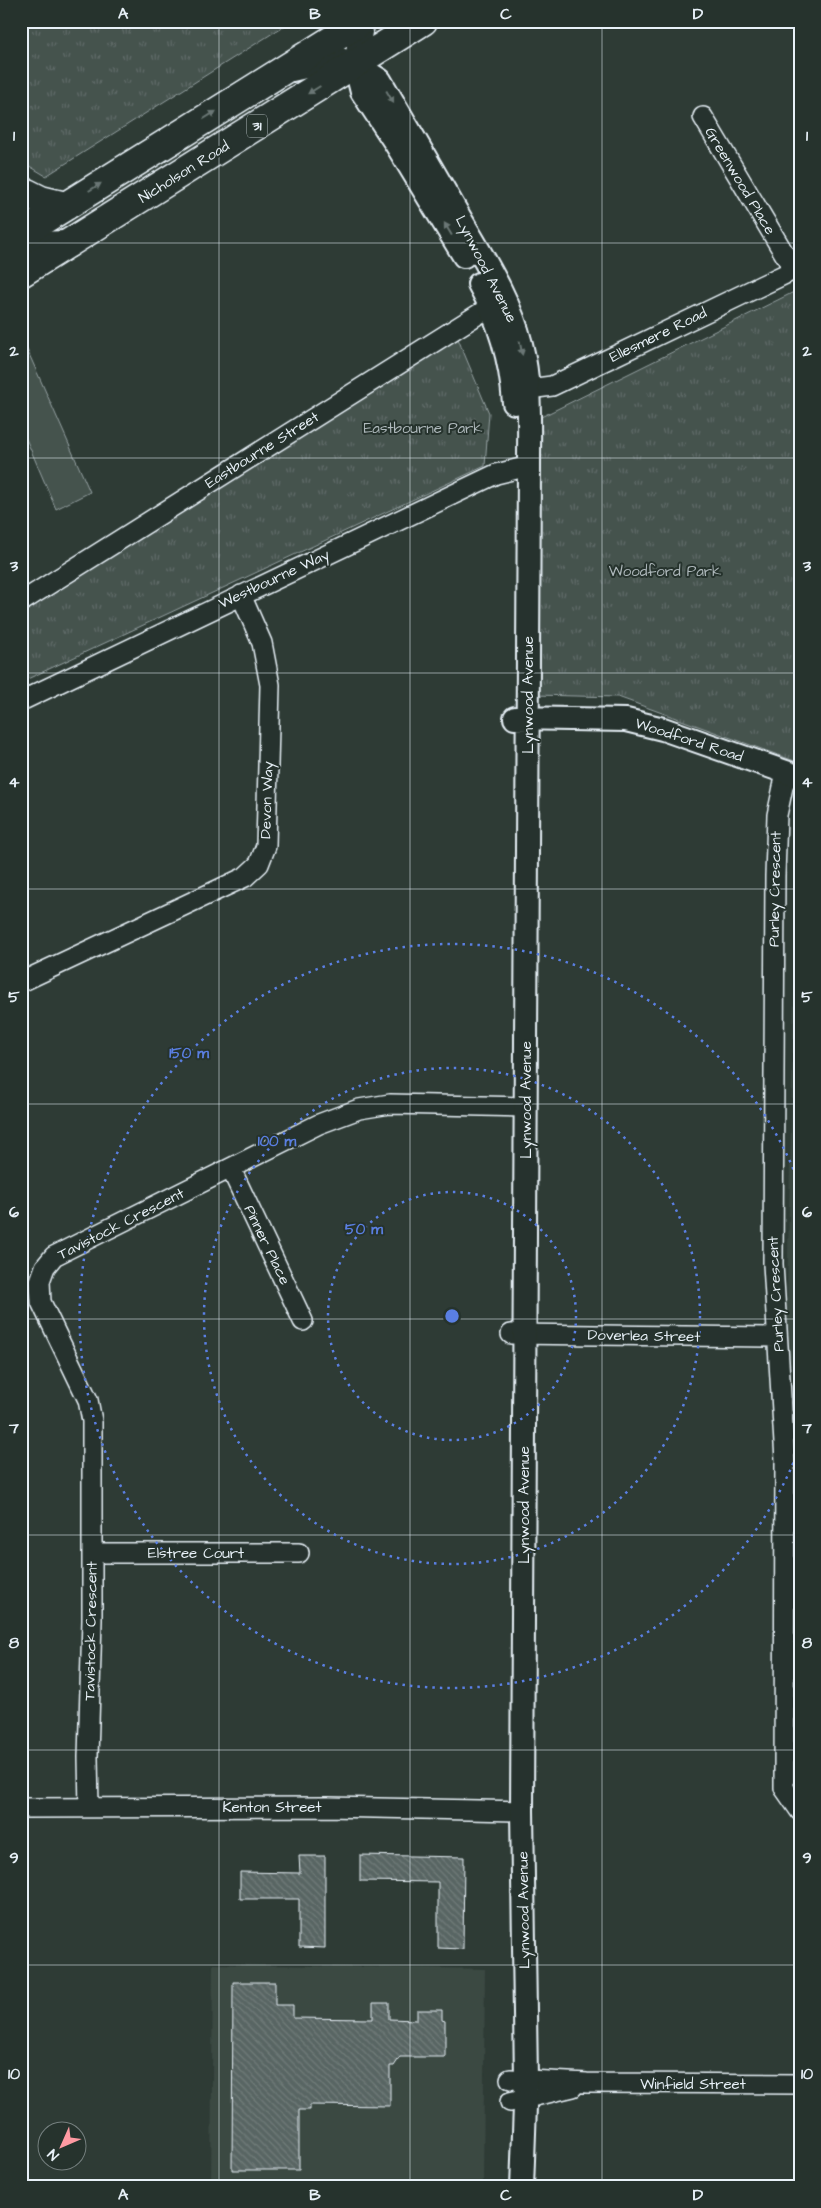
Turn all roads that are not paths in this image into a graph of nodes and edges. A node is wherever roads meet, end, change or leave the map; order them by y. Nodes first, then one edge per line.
1 (362, 21) edge
2 (423, 21) edge
3 (355, 64) junction
4 (276, 74) junction
5 (702, 117) dead end
6 (21, 190) edge
7 (66, 206) junction
8 (21, 234) edge
9 (21, 242) edge
10 (68, 244) junction
11 (797, 268) edge
12 (21, 273) edge
13 (497, 302) junction
14 (520, 390) junction
15 (522, 467) junction
16 (241, 595) junction
17 (21, 602) edge
18 (21, 701) edge
19 (521, 718) junction
20 (793, 775) edge
21 (21, 982) edge
22 (519, 1107) junction
23 (230, 1169) junction
24 (303, 1321) dead end
25 (518, 1335) junction
26 (776, 1338) junction
27 (92, 1553) junction
28 (299, 1553) dead end
29 (21, 1808) edge
30 (89, 1808) junction
31 (515, 1811) junction
32 (800, 1811) edge
33 (800, 2084) edge
34 (517, 2090) junction
35 (509, 2187) edge
36 (522, 2187) edge

1 - 3 street
1 - 4 main road, 31
2 - 3 main road, Nicholson Road / 31
3 - 4 street, Lynwood Avenue
3 -> 10 main road, Nicholson Road / 31
3 - 13 street, Lynwood Avenue
7 -> 4 main road, 31
5 - 11 street, Greenwood Place
6 - 7 main road
7 - 8 main road, 31
9 - 10 main road
10 - 12 main road, Nicholson Road / 31
11 - 14 street, Ellesmere Road
13 - 14 street, Lynwood Avenue
13 - 17 street, Eastbourne Street
14 - 15 street, Lynwood Avenue
15 - 16 street, Westbourne Way
15 - 19 street, Lynwood Avenue
16 - 18 street, Westbourne Way
16 - 21 street, Devon Way
19 - 20 street, Woodford Road
19 - 22 street, Lynwood Avenue
20 - 26 street, Purley Crescent
22 - 23 street, Tavistock Crescent
22 - 25 street, Lynwood Avenue
23 - 24 street, Pinner Place
23 - 27 street, Tavistock Crescent
25 - 26 street, Doverlea Street
25 - 31 street, Lynwood Avenue
26 - 32 street, Purley Crescent
27 - 28 street, Elstree Court
27 - 30 street, Tavistock Crescent
29 - 30 street, Kenton Street
30 - 31 street, Kenton Street
31 - 34 street, Lynwood Avenue
33 - 34 street, Winfield Street
34 - 35 street, Lynwood Avenue
34 - 36 street, Lynwood Avenue

